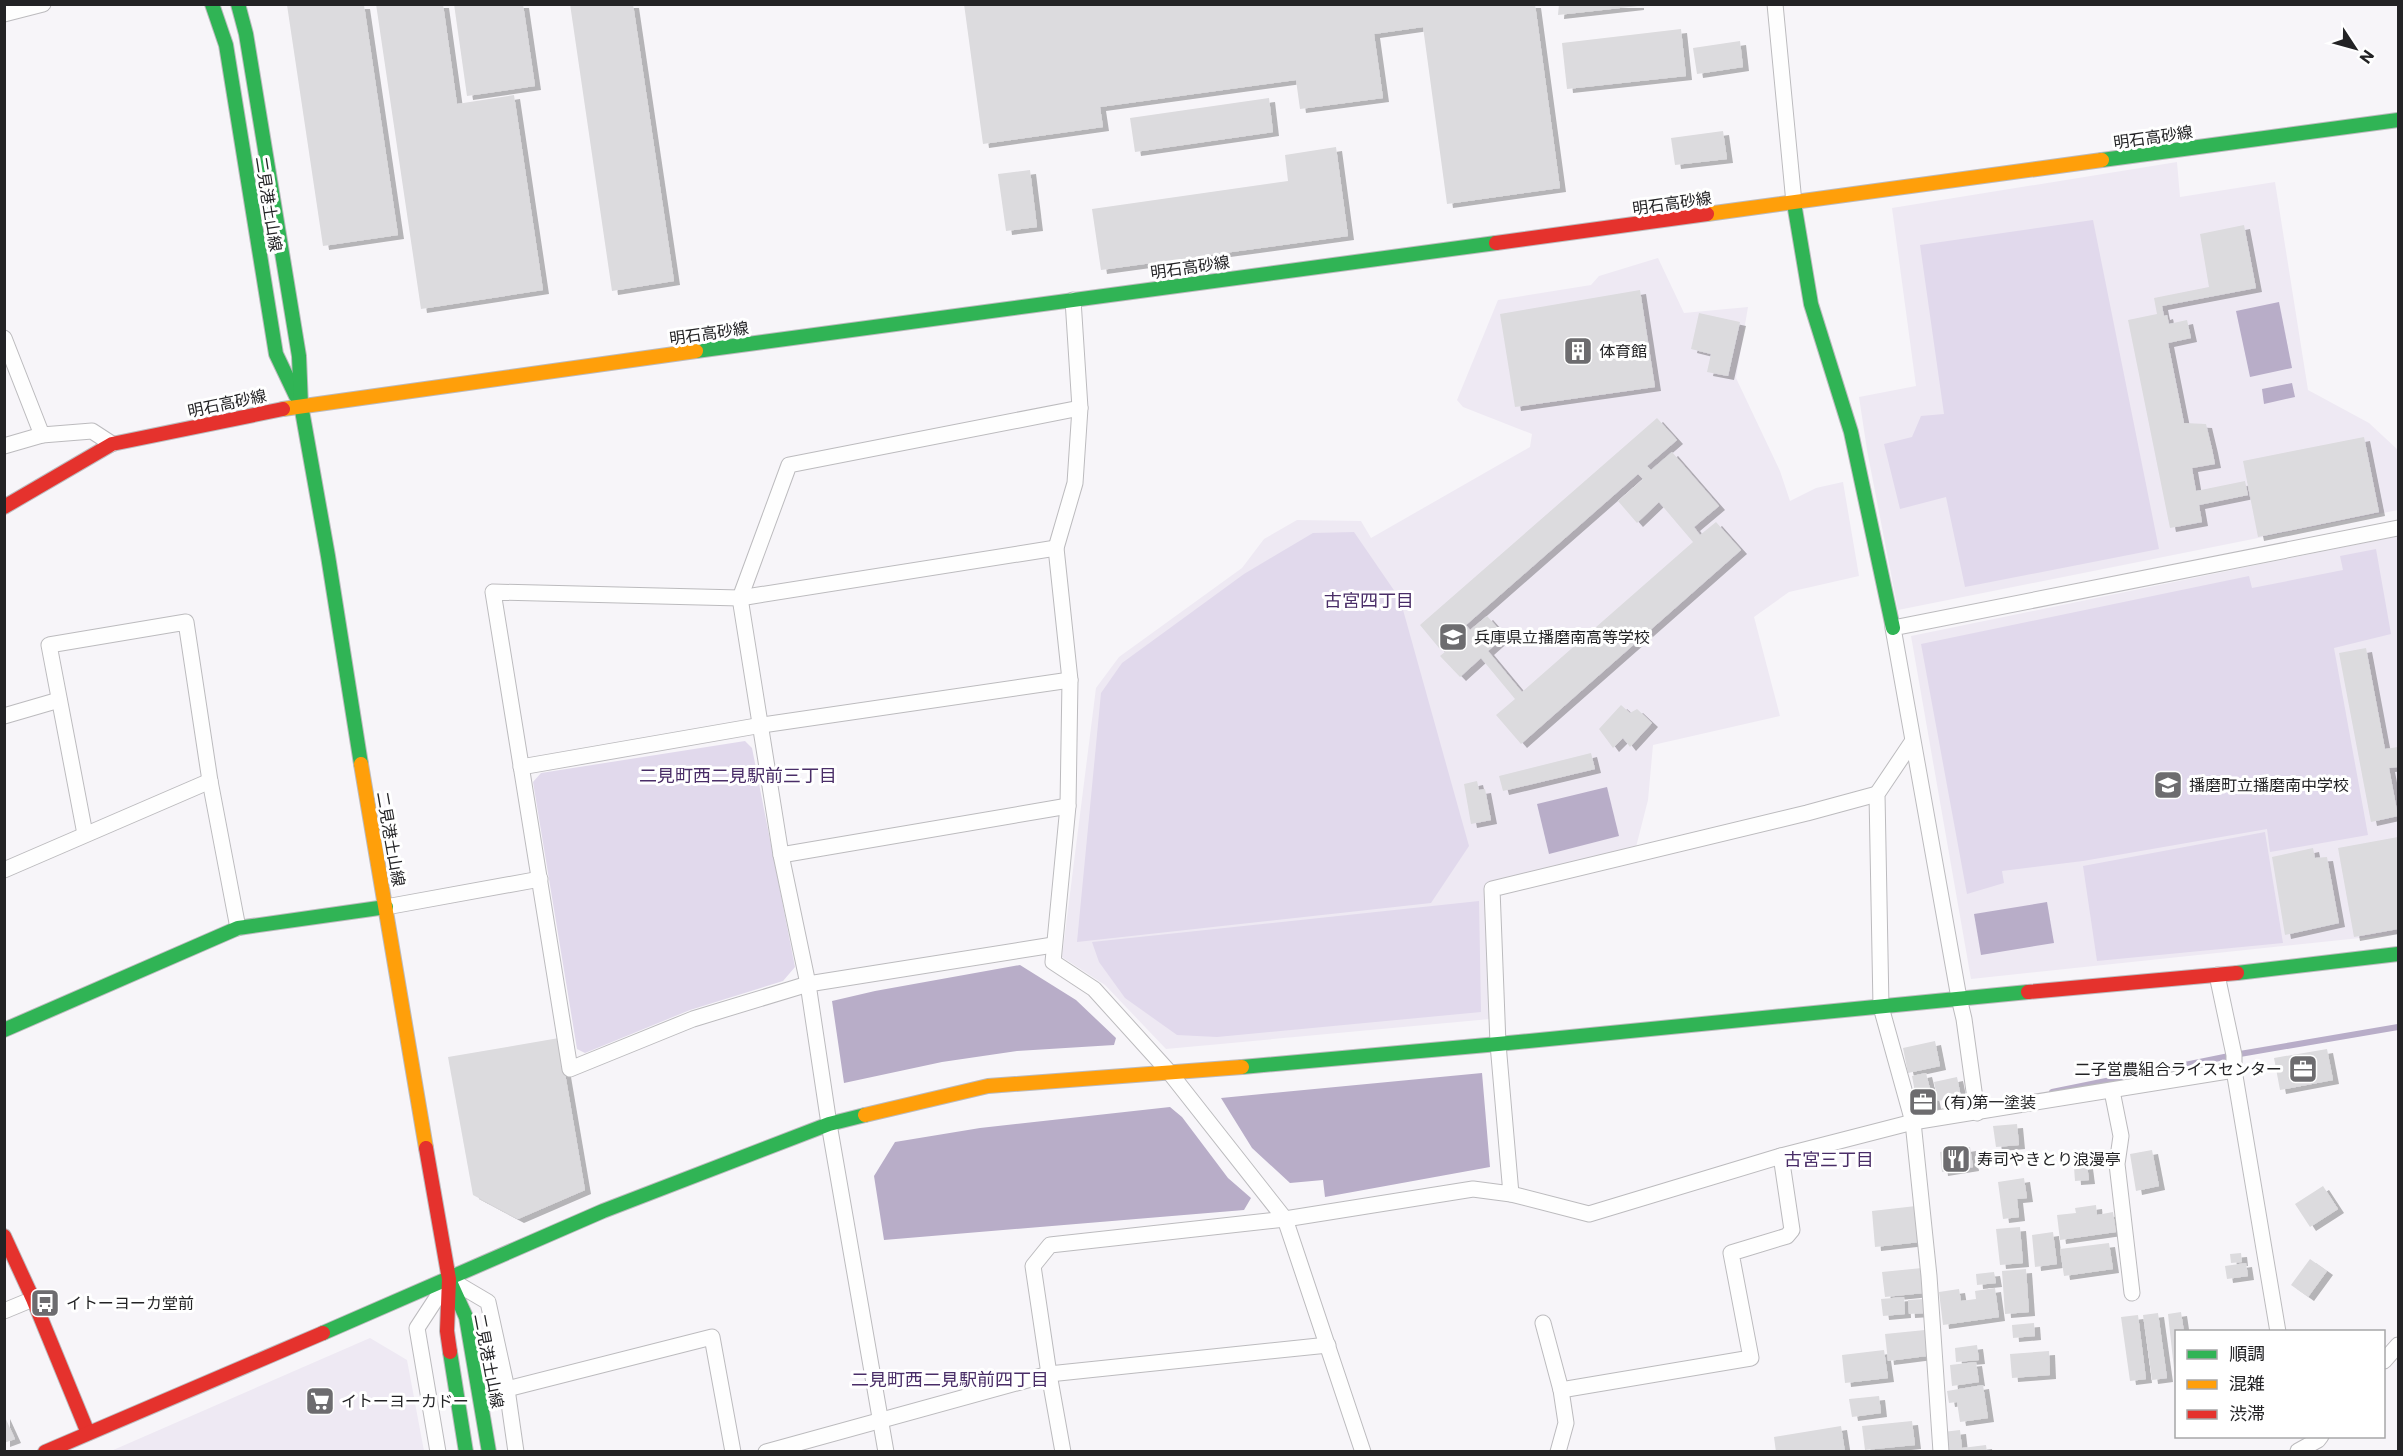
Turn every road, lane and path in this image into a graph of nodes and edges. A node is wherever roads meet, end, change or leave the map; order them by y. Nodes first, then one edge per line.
1 (43, 4) edge
2 (212, 4) edge
3 (238, 4) edge
4 (1775, 4) edge
5 (4, 14) edge
6 (2398, 120) edge
7 (1794, 203) junction
8 (1073, 300) junction
9 (4, 338) edge
10 (301, 405) junction
11 (1080, 408) junction
12 (42, 435) junction
13 (112, 444) junction
14 (4, 446) edge
15 (4, 507) edge
16 (2398, 528) edge
17 (1056, 548) junction
18 (740, 598) junction
19 (1893, 628) junction
20 (1070, 680) junction
21 (59, 700) junction
22 (4, 716) edge
23 (762, 725) junction
24 (1912, 742) junction
25 (522, 767) junction
26 (210, 781) junction
27 (1876, 794) junction
28 (1068, 806) junction
29 (84, 834) junction
30 (782, 855) junction
31 (4, 870) edge
32 (540, 879) junction
33 (386, 907) junction
34 (238, 928) junction
35 (1053, 945) junction
36 (2398, 954) edge
37 (2217, 975) junction
38 (808, 984) junction
39 (1959, 998) junction
40 (1881, 1007) junction
41 (4, 1030) edge
42 (1498, 1044) junction
43 (2234, 1070) junction
44 (1170, 1073) junction
45 (2112, 1090) junction
46 (1977, 1113) junction
47 (1913, 1122) junction
48 (829, 1124) junction
49 (1781, 1156) junction
50 (1511, 1194) junction
51 (1285, 1219) junction
52 (4, 1236) edge
53 (449, 1280) junction
54 (2132, 1293) dead end
55 (33, 1299) junction
56 (4, 1311) edge
57 (1543, 1323) dead end
58 (2278, 1330) edge
59 (1328, 1345) junction
60 (2398, 1345) edge
61 (2385, 1360) edge
62 (1049, 1374) junction
63 (507, 1389) junction
64 (1561, 1390) junction
65 (881, 1420) junction
66 (88, 1433) junction
67 (2320, 1438) edge
68 (2298, 1451) edge
69 (45, 1452) edge
70 (438, 1452) edge
71 (466, 1452) edge
72 (489, 1452) edge
73 (516, 1452) edge
74 (733, 1452) edge
75 (766, 1452) edge
76 (886, 1452) edge
77 (1063, 1452) edge
78 (1363, 1452) edge
79 (1558, 1452) edge
80 (1941, 1452) edge

1 - 5 street
2 - 10 main road, 二見港土山線
3 - 10 main road, 二見港土山線
4 - 7 street
6 - 7 main road, 明石高砂線
7 - 8 main road, 明石高砂線
7 - 19 main road
8 - 10 main road, 明石高砂線
8 - 11 street
9 - 12 street
10 - 13 main road, 明石高砂線
10 - 33 main road, 二見港土山線
11 - 17 street
11 - 18 street
12 - 13 street
12 - 14 street
13 - 15 main road, 明石高砂線
16 - 19 street
17 - 18 street
17 - 20 street
18 - 23 street
18 - 25 street
19 - 24 street
20 - 23 street
20 - 28 street
21 - 22 street
21 - 26 street
21 - 29 street
23 - 25 street
23 - 30 street
24 - 27 street
24 - 39 street
25 - 32 street
26 - 29 street
26 - 34 street
27 - 40 street
27 - 42 street
28 - 30 street
28 - 35 street
29 - 31 street
30 - 38 street
32 - 33 street
32 - 38 street
33 - 34 main road
33 - 53 main road, 二見港土山線
34 - 41 main road
35 - 38 street
35 - 44 street
36 - 37 main road
37 - 39 main road
37 - 43 street
38 - 48 street
39 - 40 main road
39 - 46 street
40 - 42 main road
40 - 47 street
42 - 44 main road
42 - 50 street
43 - 45 street
43 - 58 street
44 - 48 main road
44 - 51 street
45 - 46 street
45 - 54 street
46 - 47 street
47 - 49 street
47 - 80 street
48 - 53 main road
48 - 65 street
49 - 50 street
49 - 64 street
50 - 51 street
51 - 59 street
51 - 62 street
52 - 55 main road
53 - 63 street
53 - 66 main road
53 - 70 street
53 - 71 main road, 二見港土山線
53 - 72 main road, 二見港土山線
55 - 56 street
55 - 66 main road
57 - 64 street
59 - 62 street
59 - 78 street
60 - 61 street
62 - 65 street
62 - 77 street
63 - 73 street
63 - 74 street
64 - 79 street
65 - 75 street
65 - 76 street
66 - 69 main road
67 - 68 street

